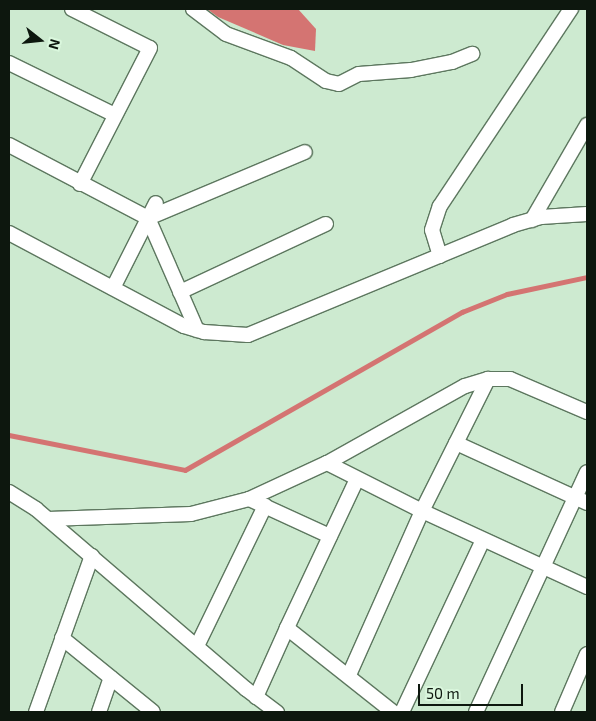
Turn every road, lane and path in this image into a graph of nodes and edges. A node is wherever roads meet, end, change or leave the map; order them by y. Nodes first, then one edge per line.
1 (72, 9) edge
2 (193, 9) edge
3 (571, 9) edge
4 (472, 54) dead end
5 (9, 63) edge
6 (115, 115) junction
7 (587, 125) edge
8 (9, 145) edge
9 (305, 152) dead end
10 (80, 184) junction
11 (156, 203) dead end
12 (587, 214) edge
13 (148, 218) junction
14 (532, 220) junction
15 (326, 224) dead end
16 (9, 233) edge
17 (440, 256) junction
18 (113, 288) junction
19 (180, 292) junction
20 (197, 330) junction
21 (488, 379) junction
22 (587, 412) edge
23 (456, 443) junction
24 (328, 463) junction
25 (587, 472) edge
26 (357, 479) junction
27 (9, 492) edge
28 (249, 499) junction
29 (581, 500) edge
30 (266, 506) junction
31 (422, 511) junction
32 (48, 519) junction
33 (330, 536) junction
34 (484, 540) junction
35 (92, 556) junction
36 (543, 567) junction
37 (587, 587) edge
38 (287, 628) junction
39 (62, 638) junction
40 (196, 646) junction
41 (587, 654) edge
42 (348, 675) junction
43 (111, 678) junction
44 (256, 697) junction
45 (36, 712) edge
46 (98, 712) edge
47 (153, 712) edge
48 (277, 712) edge
49 (394, 712) edge
50 (402, 712) edge
51 (476, 712) edge
52 (562, 712) edge

1 - 6 street
2 - 4 street
3 - 17 street
5 - 6 street
6 - 10 street
7 - 14 street
8 - 10 street
9 - 13 street
10 - 13 street
11 - 13 street
12 - 14 street
13 - 18 street
13 - 19 street
14 - 17 street
15 - 19 street
16 - 18 street
17 - 20 street
18 - 20 street
19 - 20 street
21 - 22 street
21 - 23 street
21 - 24 street
23 - 29 street
23 - 31 street
24 - 26 street
24 - 28 street
25 - 29 street
26 - 31 street
26 - 33 street
27 - 32 street
28 - 30 street
28 - 32 street
29 - 36 street
30 - 33 street
30 - 40 street
31 - 34 street
31 - 42 street
32 - 35 street
33 - 38 street
34 - 36 street
34 - 50 street
35 - 39 street
35 - 40 street
36 - 37 street
36 - 51 street
38 - 42 street
38 - 44 street
39 - 43 street
39 - 45 street
40 - 44 street
41 - 52 street
42 - 49 street
43 - 46 street
43 - 47 street
44 - 48 street

